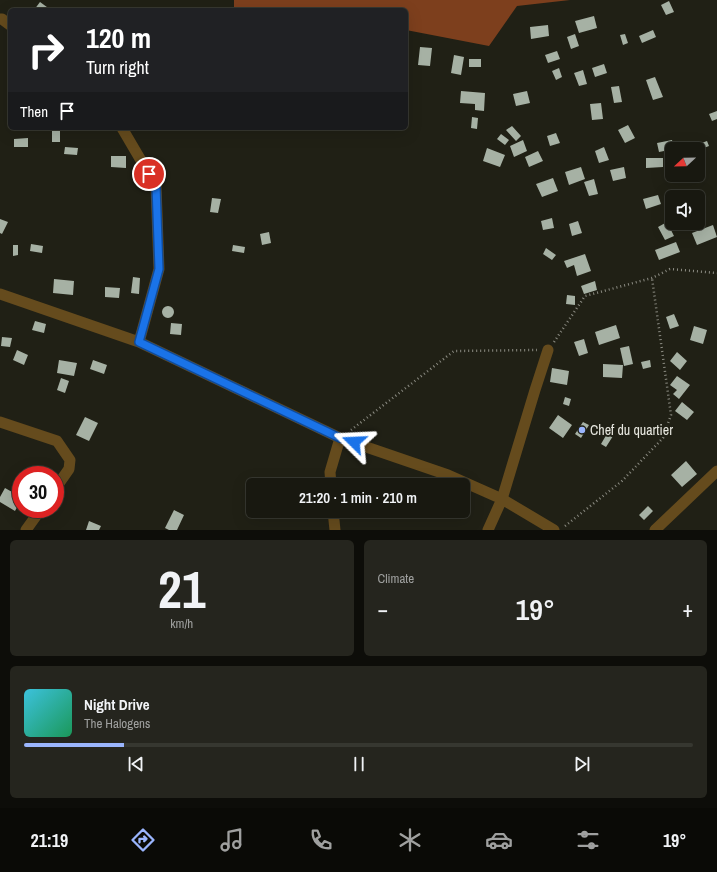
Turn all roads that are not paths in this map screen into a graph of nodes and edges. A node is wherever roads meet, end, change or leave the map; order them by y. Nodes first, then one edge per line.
1 (123, 130) edge
2 (0, 294) edge
3 (139, 342) junction
4 (548, 350) road end
5 (0, 422) edge
6 (340, 438) junction
7 (717, 471) edge
8 (64, 476) edge
9 (330, 478) edge
10 (502, 499) junction
11 (35, 518) edge
12 (333, 518) edge
13 (26, 530) edge
14 (334, 530) edge
15 (488, 530) edge
16 (554, 530) edge
17 (655, 530) edge

1 - 3 street
2 - 3 street
3 - 6 street
4 - 10 street
5 - 8 street
6 - 9 street
6 - 10 street
7 - 17 street
10 - 15 street
10 - 16 street
11 - 13 street
12 - 14 street

